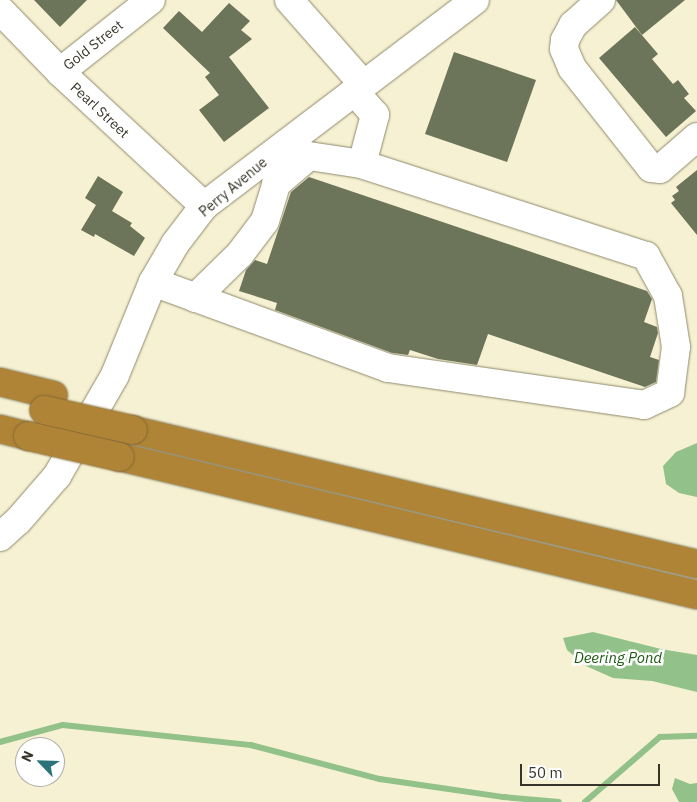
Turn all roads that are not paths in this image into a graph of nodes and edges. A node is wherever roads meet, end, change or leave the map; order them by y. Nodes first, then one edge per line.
1 (151, 0) edge
2 (288, 0) edge
3 (475, 0) edge
4 (601, 0) edge
5 (0, 10) edge
6 (60, 72) junction
7 (359, 88) junction
8 (697, 136) edge
9 (362, 164) junction
10 (204, 206) junction
11 (152, 282) junction
12 (195, 298) junction
13 (0, 382) edge
14 (0, 399) edge
15 (48, 403) junction
16 (0, 429) edge
17 (16, 444) edge
18 (0, 536) edge
19 (697, 564) edge
20 (697, 595) edge

1 - 6 street, Gold Street
2 - 7 street
3 - 7 street, Perry Avenue
4 - 8 street
5 - 6 street, Pearl Street
6 - 10 street, Pearl Street
7 - 9 street
7 - 10 street, Perry Avenue
9 - 12 street
9 - 12 street
10 - 11 street, Perry Avenue
11 - 12 street
11 - 18 street, Perry Avenue
13 - 15 highway
14 - 15 highway
15 - 19 highway
16 - 17 highway
17 - 20 highway, bridge

